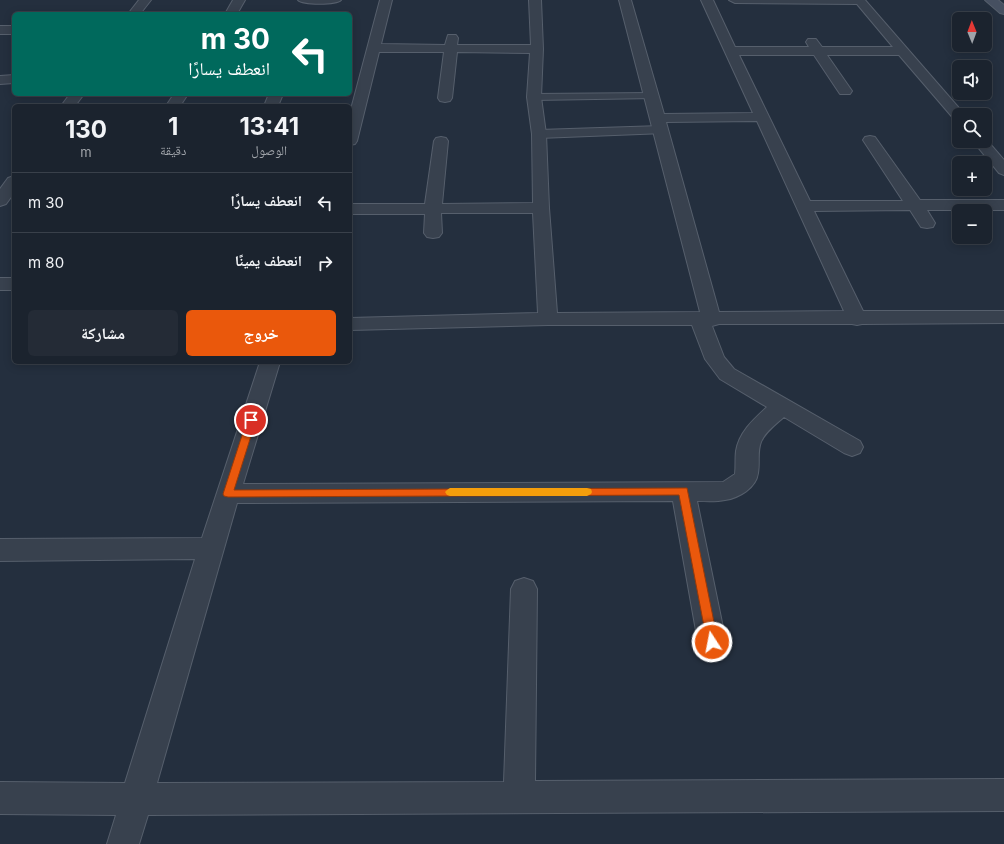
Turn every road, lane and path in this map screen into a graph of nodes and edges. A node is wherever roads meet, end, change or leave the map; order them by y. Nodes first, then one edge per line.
1 (145, 0) edge
2 (239, 0) edge
3 (304, 0) edge
4 (318, 0) edge
5 (334, 0) edge
6 (386, 0) edge
7 (535, 0) edge
8 (625, 0) edge
9 (707, 0) edge
10 (735, 0) edge
11 (860, 0) edge
12 (991, 0) edge
13 (1004, 11) edge
14 (136, 12) edge
15 (232, 12) edge
16 (313, 12) edge
17 (0, 30) edge
18 (12, 30) edge
19 (452, 43) junction
20 (814, 46) junction
21 (374, 48) junction
22 (537, 50) junction
23 (904, 50) junction
24 (730, 51) junction
25 (12, 79) edge
26 (0, 80) edge
27 (846, 90) dead end
28 (652, 96) junction
29 (534, 97) junction
30 (445, 98) dead end
31 (952, 108) edge
32 (761, 117) junction
33 (353, 122) edge
34 (660, 124) junction
35 (539, 134) junction
36 (870, 140) dead end
37 (441, 141) dead end
38 (986, 148) edge
39 (1004, 170) edge
40 (12, 184) edge
41 (0, 201) edge
42 (914, 205) junction
43 (1004, 205) edge
44 (0, 206) edge
45 (803, 206) junction
46 (12, 207) edge
47 (433, 208) junction
48 (541, 208) junction
49 (352, 209) edge
50 (927, 223) dead end
51 (433, 233) dead end
52 (0, 284) edge
53 (12, 284) edge
54 (1004, 317) edge
55 (548, 319) junction
56 (856, 319) junction
57 (706, 320) junction
58 (352, 324) edge
59 (269, 364) edge
60 (782, 406) junction
61 (852, 447) dead end
62 (683, 491) junction
63 (228, 494) junction
64 (211, 548) junction
65 (0, 550) edge
66 (524, 589) dead end
67 (712, 642) dead end
68 (1004, 795) edge
69 (0, 798) edge
70 (520, 798) junction
71 (137, 800) junction
72 (123, 844) edge

1 - 14 street
2 - 15 street
3 - 4 street
4 - 5 street
4 - 16 street
6 - 21 street
7 - 22 street
8 - 28 street
9 - 24 street
10 - 11 street
11 - 23 street
12 - 13 street
17 - 18 street
19 - 21 street
19 - 22 street
19 - 30 street
20 - 23 street
20 - 24 street
20 - 27 street
21 - 33 street
22 - 29 street
23 - 31 street
24 - 32 street
25 - 26 street
28 - 29 lane
28 - 34 street
29 - 35 street
32 - 34 street
32 - 45 street
34 - 35 lane
34 - 57 street
35 - 48 street
36 - 42 street
37 - 47 street
38 - 39 street
40 - 41 street
42 - 43 street
42 - 45 street
42 - 50 street
44 - 46 street
45 - 56 street
47 - 48 street
47 - 49 street
47 - 51 street
48 - 55 street
52 - 53 street
54 - 56 street
55 - 57 street
55 - 58 street
56 - 57 street
57 - 60 street
59 - 63 street
60 - 61 street
60 - 62 street
62 - 63 street
62 - 67 street
63 - 64 street
64 - 65 street
64 - 71 street
66 - 70 street
68 - 70 street
69 - 71 street
70 - 71 street
71 - 72 street

